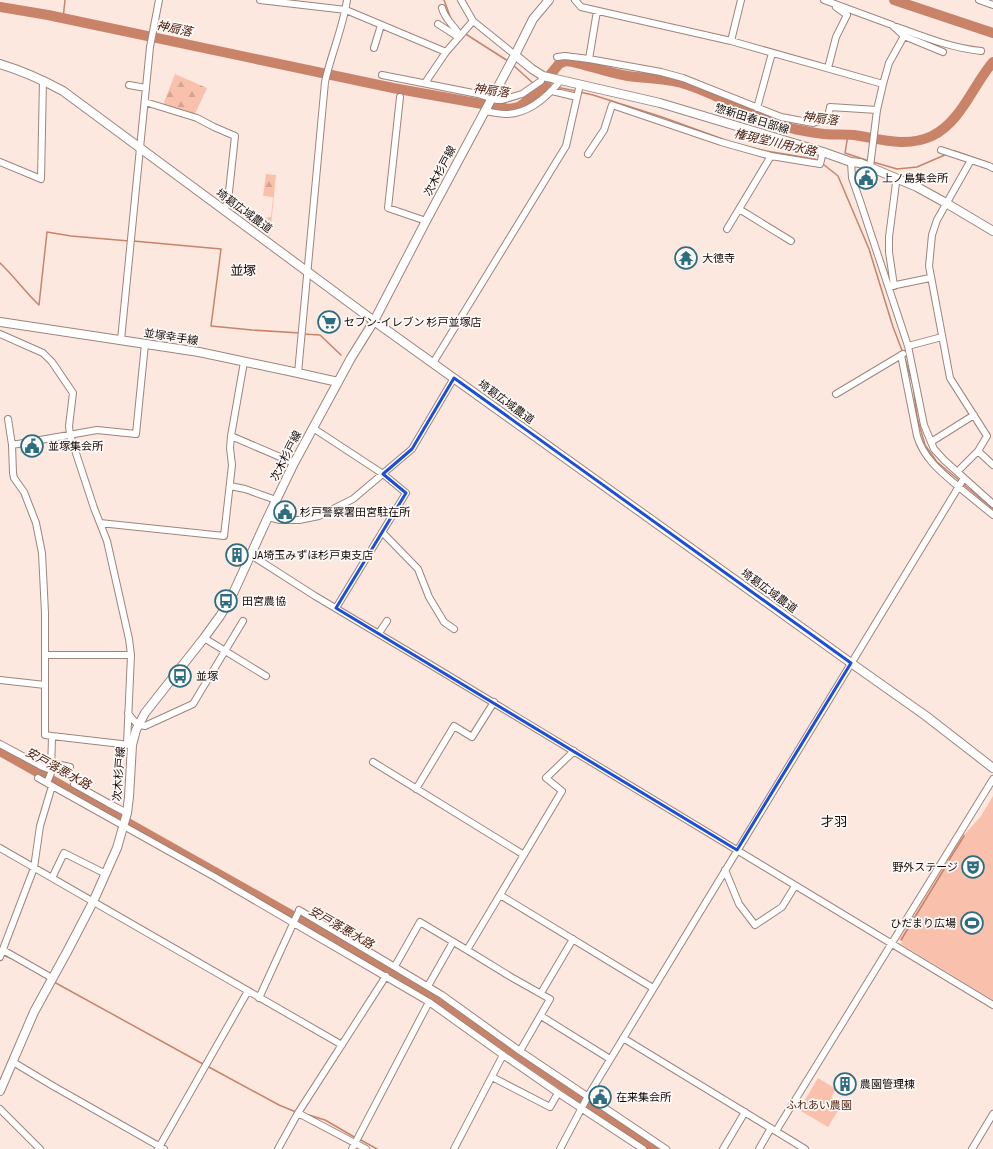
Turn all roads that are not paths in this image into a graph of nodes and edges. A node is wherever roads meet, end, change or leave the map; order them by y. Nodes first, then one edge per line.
1 (159, 0) edge
2 (260, 0) edge
3 (347, 0) edge
4 (461, 0) edge
5 (549, 0) edge
6 (575, 0) edge
7 (741, 0) edge
8 (824, 0) edge
9 (979, 0) edge
10 (831, 3) junction
11 (993, 5) edge
12 (442, 8) dead end
13 (346, 10) junction
14 (597, 11) junction
15 (473, 21) junction
16 (438, 24) dead end
17 (381, 25) junction
18 (892, 25) junction
19 (460, 36) junction
20 (904, 36) junction
21 (731, 40) junction
22 (374, 48) dead end
23 (981, 51) dead end
24 (446, 52) junction
25 (943, 52) dead end
26 (772, 53) junction
27 (515, 55) junction
28 (557, 57) dead end
29 (589, 59) junction
30 (0, 64) edge
31 (828, 68) junction
32 (382, 74) dead end
33 (543, 76) junction
34 (43, 80) junction
35 (561, 80) junction
36 (425, 83) junction
37 (580, 84) junction
38 (883, 84) junction
39 (130, 85) dead end
40 (146, 88) junction
41 (552, 91) junction
42 (400, 97) dead end
43 (577, 97) junction
44 (491, 99) junction
45 (145, 102) junction
46 (757, 108) junction
47 (877, 110) junction
48 (484, 111) junction
49 (140, 148) junction
50 (941, 150) dead end
51 (823, 152) junction
52 (588, 154) dead end
53 (771, 156) junction
54 (971, 160) junction
55 (0, 162) edge
56 (851, 162) junction
57 (870, 168) junction
58 (993, 168) edge
59 (898, 179) junction
60 (946, 203) junction
61 (739, 209) junction
62 (224, 210) junction
63 (426, 221) junction
64 (727, 229) dead end
65 (993, 231) edge
66 (791, 241) dead end
67 (308, 271) junction
68 (930, 278) junction
69 (891, 286) junction
70 (374, 320) junction
71 (0, 322) edge
72 (0, 334) edge
73 (942, 337) junction
74 (121, 340) junction
75 (146, 344) junction
76 (908, 349) junction
77 (901, 355) junction
78 (244, 362) junction
79 (434, 363) junction
80 (298, 373) junction
81 (454, 378) junction
82 (338, 382) junction
83 (836, 394) dead end
84 (974, 415) junction
85 (8, 419) dead end
86 (313, 428) junction
87 (70, 435) junction
88 (231, 436) junction
89 (931, 442) junction
90 (12, 444) junction
91 (934, 449) junction
92 (978, 451) junction
93 (926, 455) junction
94 (294, 463) junction
95 (993, 465) edge
96 (957, 472) junction
97 (383, 474) junction
98 (964, 478) junction
99 (230, 486) junction
100 (958, 486) junction
101 (276, 500) junction
102 (993, 504) edge
103 (993, 515) edge
104 (268, 518) junction
105 (100, 523) junction
106 (382, 532) junction
107 (251, 555) junction
108 (336, 608) junction
109 (243, 621) dead end
110 (387, 621) dead end
111 (454, 629) dead end
112 (379, 633) junction
113 (204, 638) junction
114 (225, 651) junction
115 (45, 654) junction
116 (131, 655) junction
117 (851, 663) junction
118 (266, 676) dead end
119 (0, 680) edge
120 (45, 685) junction
121 (494, 702) junction
122 (128, 713) junction
123 (138, 724) junction
124 (52, 736) junction
125 (0, 744) edge
126 (130, 745) junction
127 (574, 751) junction
128 (373, 762) dead end
129 (70, 767) dead end
130 (993, 768) edge
131 (51, 769) junction
132 (38, 778) dead end
133 (993, 778) edge
134 (50, 784) junction
135 (74, 784) dead end
136 (416, 789) junction
137 (127, 813) junction
138 (124, 826) junction
139 (0, 848) edge
140 (737, 850) junction
141 (524, 855) junction
142 (34, 868) junction
143 (725, 870) junction
144 (106, 874) junction
145 (52, 878) junction
146 (795, 886) junction
147 (500, 895) junction
148 (93, 902) junction
149 (294, 921) junction
150 (573, 939) junction
151 (453, 942) junction
152 (891, 944) junction
153 (3, 950) junction
154 (466, 950) junction
155 (0, 957) edge
156 (395, 966) junction
157 (386, 976) junction
158 (52, 978) junction
159 (428, 986) junction
160 (654, 988) junction
161 (248, 991) junction
162 (540, 993) junction
163 (259, 998) junction
164 (429, 1002) junction
165 (993, 1005) edge
166 (541, 1016) junction
167 (623, 1038) junction
168 (342, 1045) junction
169 (520, 1051) junction
170 (503, 1055) junction
171 (610, 1059) junction
172 (13, 1062) junction
173 (492, 1077) junction
174 (2, 1080) edge
175 (0, 1092) edge
176 (558, 1093) junction
177 (587, 1097) junction
178 (582, 1106) junction
179 (0, 1109) edge
180 (745, 1112) junction
181 (298, 1113) junction
182 (993, 1114) edge
183 (773, 1129) junction
184 (354, 1146) edge
185 (160, 1148) edge
186 (803, 1148) edge
187 (40, 1149) edge
188 (278, 1149) edge
189 (366, 1149) edge
190 (454, 1149) edge
191 (560, 1149) edge
192 (643, 1149) edge
193 (666, 1149) edge
194 (723, 1149) edge
195 (759, 1149) edge
196 (972, 1149) edge

1 - 40 street
2 - 13 street
3 - 13 street
4 - 15 street
5 - 27 main road
6 - 14 street
7 - 21 street
8 - 10 street
9 - 11 street
10 - 18 street
10 - 31 street
12 - 19 street
13 - 17 street
13 - 67 street
14 - 21 street
14 - 29 street
15 - 19 street
15 - 27 street
16 - 19 street
17 - 22 street
17 - 24 street
18 - 20 street
18 - 23 street
19 - 24 street
20 - 25 street
20 - 38 street
21 - 26 street
24 - 36 street
26 - 31 street
26 - 46 street
27 - 33 main road
27 - 44 main road
28 - 29 street
29 - 46 street
30 - 34 main road, 埼葛広域農道
31 - 38 street
32 - 36 street
33 - 35 main road, 惣新田春日部線
33 - 44 street
34 - 49 main road, 埼葛広域農道
34 - 55 street
35 - 37 main road, 惣新田春日部線
35 - 41 street
36 - 44 street
37 - 43 street
37 - 51 main road, 惣新田春日部線
38 - 47 street
39 - 40 street
40 - 45 street
41 - 43 street
41 - 48 street
42 - 63 street
43 - 79 street
44 - 48 main road, 次木杉戸線
45 - 49 street
45 - 62 street
46 - 47 street
47 - 57 street
48 - 63 main road, 次木杉戸線
49 - 62 main road, 埼葛広域農道
49 - 74 street
50 - 54 street
51 - 53 street
51 - 56 main road, 惣新田春日部線
52 - 53 street
53 - 61 street
54 - 58 street
54 - 60 street
56 - 57 main road, 惣新田春日部線
56 - 69 street
57 - 59 main road, 惣新田春日部線
59 - 60 main road, 惣新田春日部線
59 - 69 street
60 - 65 main road, 惣新田春日部線
60 - 68 street
61 - 64 street
61 - 66 street
62 - 67 main road, 埼葛広域農道
63 - 70 main road, 次木杉戸線
67 - 70 main road, 埼葛広域農道
67 - 80 street
68 - 69 street
68 - 73 street
69 - 76 street
70 - 79 main road, 埼葛広域農道
70 - 82 main road, 次木杉戸線
71 - 74 main road, 並塚幸手線
72 - 87 street
73 - 76 street
73 - 84 street
74 - 75 main road, 並塚幸手線
75 - 78 main road, 並塚幸手線
75 - 87 street
76 - 77 street
76 - 89 street
77 - 83 street
77 - 93 street
78 - 80 main road, 並塚幸手線
78 - 88 street
79 - 81 main road, 埼葛広域農道
80 - 82 main road, 並塚幸手線
81 - 97 street
81 - 117 main road, 埼葛広域農道
82 - 86 main road, 次木杉戸線
84 - 89 street
84 - 92 street
85 - 90 street
86 - 94 main road, 次木杉戸線
86 - 97 street
87 - 90 street
87 - 105 street
88 - 94 street
88 - 99 street
89 - 91 street
90 - 115 street
91 - 93 street
91 - 96 street
92 - 95 street
92 - 96 street
93 - 100 street
94 - 101 main road, 次木杉戸線
96 - 98 street
97 - 104 street
97 - 106 street
98 - 100 street
98 - 102 street
99 - 101 street
99 - 105 street
100 - 103 street
100 - 117 street
101 - 104 main road, 次木杉戸線
104 - 107 main road, 次木杉戸線
105 - 116 street
106 - 108 street
106 - 111 street
107 - 108 street
107 - 113 main road, 次木杉戸線
108 - 112 street
109 - 114 street
110 - 112 street
112 - 121 street
113 - 114 street
113 - 123 main road, 次木杉戸線
114 - 118 street
114 - 123 street
115 - 116 street
115 - 120 street
116 - 122 street
117 - 130 main road, 埼葛広域農道
117 - 140 street
119 - 120 street
120 - 124 street
121 - 127 street
121 - 136 street
122 - 123 street
122 - 126 street
123 - 126 main road, 次木杉戸線
124 - 126 street
124 - 131 street
125 - 131 street
126 - 137 main road, 次木杉戸線
127 - 140 street
127 - 141 street
128 - 136 street
129 - 131 street
131 - 134 street
132 - 134 street
133 - 152 street
134 - 138 street
134 - 142 street
135 - 137 street
136 - 141 street
137 - 138 main road, 次木杉戸線
138 - 144 main road
138 - 149 street
139 - 142 street
140 - 143 street
140 - 146 street
141 - 147 street
142 - 145 street
142 - 153 street
143 - 146 street
143 - 160 street
144 - 145 street
144 - 148 main road
145 - 148 street
146 - 152 street
147 - 150 street
147 - 154 street
148 - 158 main road
148 - 161 street
149 - 156 street
149 - 157 street
149 - 163 street
150 - 160 street
150 - 162 street
151 - 154 street
151 - 156 street
151 - 159 street
152 - 165 street
152 - 183 street
153 - 155 street
153 - 158 street
154 - 162 street
156 - 159 street
157 - 164 street
157 - 168 street
158 - 172 main road
159 - 169 street
160 - 167 street
161 - 163 street
161 - 185 street
162 - 166 street
163 - 168 street
164 - 170 street
164 - 184 street
166 - 169 street
166 - 171 street
167 - 171 street
167 - 180 street
168 - 181 street
169 - 177 street
170 - 173 street
170 - 176 street
171 - 177 street
172 - 174 main road
172 - 185 street
173 - 176 street
173 - 190 street
174 - 175 main road
176 - 178 street
177 - 178 street
177 - 193 street
178 - 191 street
178 - 192 street
179 - 187 street
180 - 183 street
180 - 194 street
181 - 184 street
181 - 188 street
182 - 196 street
183 - 186 street
183 - 195 street
184 - 189 street

